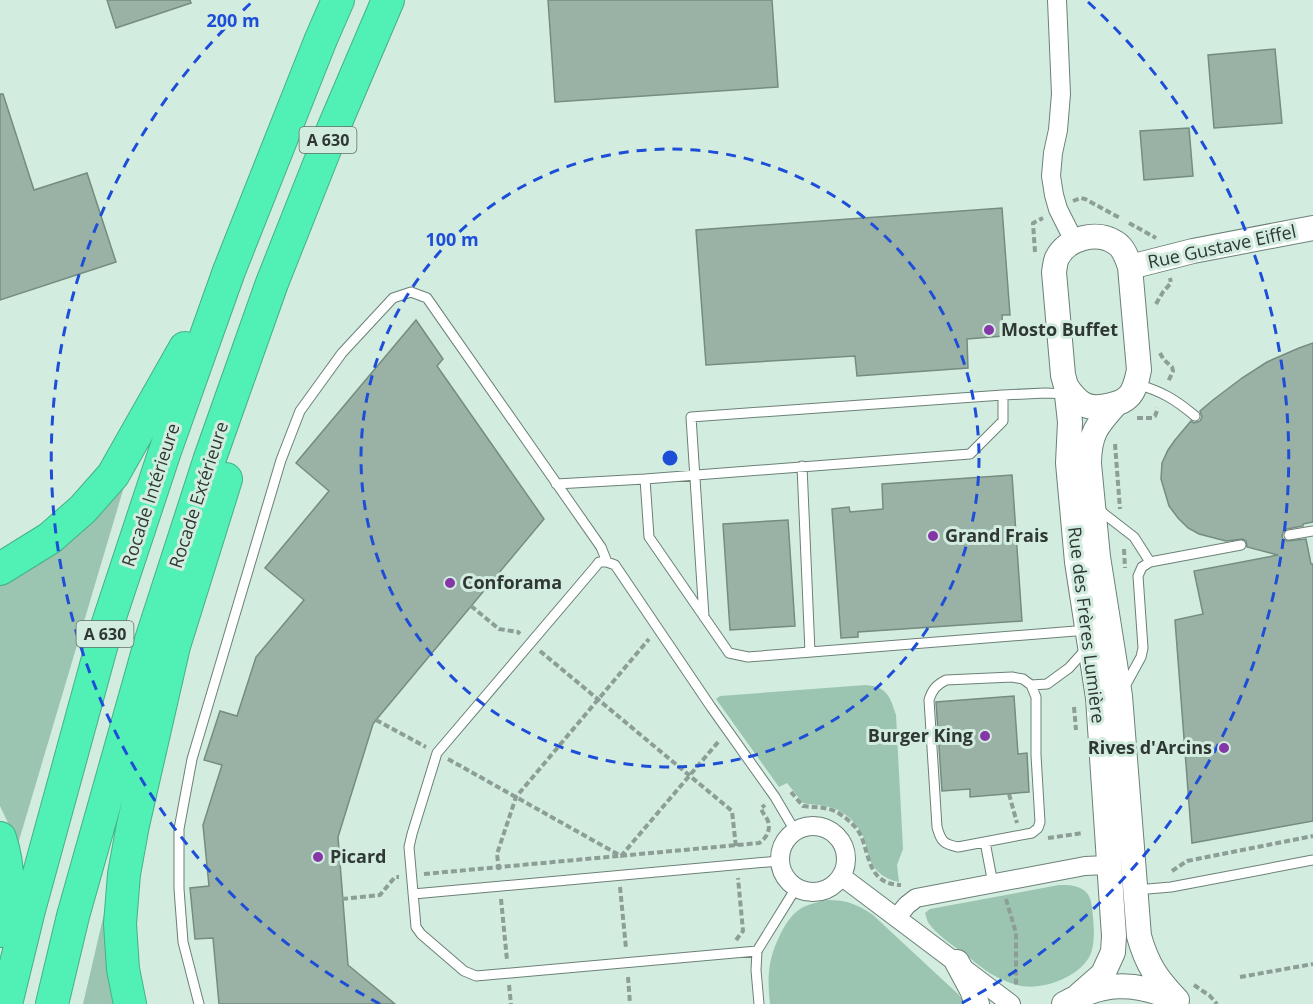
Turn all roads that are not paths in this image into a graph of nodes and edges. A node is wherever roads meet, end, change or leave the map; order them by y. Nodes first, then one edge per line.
1 (338, 0) edge
2 (388, 0) edge
3 (1057, 0) edge
4 (1313, 228) edge
5 (1074, 241) junction
6 (1130, 267) junction
7 (228, 271) junction
8 (272, 282) junction
9 (1136, 384) junction
10 (1066, 390) junction
11 (1003, 395) junction
12 (1116, 404) junction
13 (1195, 416) dead end
14 (802, 466) junction
15 (694, 474) junction
16 (645, 479) junction
17 (556, 484) junction
18 (1092, 498) junction
19 (1313, 531) edge
20 (1289, 535) dead end
21 (1240, 545) dead end
22 (607, 562) junction
23 (1150, 562) junction
24 (0, 569) edge
25 (704, 618) junction
26 (1089, 638) junction
27 (810, 652) junction
28 (1031, 685) junction
29 (1120, 696) junction
30 (795, 831) junction
31 (0, 838) edge
32 (985, 842) junction
33 (1313, 860) edge
34 (779, 861) junction
35 (1108, 865) junction
36 (841, 876) junction
37 (998, 883) junction
38 (796, 888) junction
39 (1136, 890) junction
40 (413, 894) junction
41 (897, 917) junction
42 (0, 931) edge
43 (757, 951) junction
44 (957, 962) junction
45 (1014, 996) edge
46 (1072, 1000) edge
47 (1180, 1002) edge
48 (6, 1004) edge
49 (52, 1004) edge
50 (130, 1004) edge
51 (199, 1004) edge
52 (759, 1004) edge
53 (977, 1004) edge

1 - 7 highway, Rocade Intérieure / A 630
2 - 8 highway, Rocade Extérieure / A 630
3 - 5 street
4 - 6 street, Rue Gustave Eiffel
5 - 6 street
5 - 10 street, Rue des Frères Lumière
6 - 9 street
7 - 24 highway
7 - 48 highway, Rocade Intérieure / A 630
8 - 49 highway, Rocade Extérieure / A 630
8 - 50 highway
9 - 12 street, Rue des Frères Lumière
9 - 13 lane
10 - 11 lane
10 - 12 street
10 - 26 street, Rue des Frères Lumière
11 - 14 lane
11 - 15 lane
12 - 18 street, Rue des Frères Lumière
14 - 15 lane
14 - 27 lane
15 - 16 lane
15 - 25 lane
16 - 17 lane
16 - 25 lane
17 - 22 lane
17 - 51 lane
18 - 23 lane
18 - 29 street, Rue des Frères Lumière
19 - 20 lane
21 - 23 lane
22 - 30 lane
22 - 40 lane
23 - 29 lane
25 - 27 lane
26 - 27 lane
26 - 28 lane
26 - 35 street, Rue des Frères Lumière
28 - 32 lane
28 - 32 lane
29 - 39 street, Rue des Frères Lumière
30 - 34 street
30 - 36 street
31 - 42 highway
32 - 37 lane
33 - 39 lane
34 - 38 street
34 - 40 lane
35 - 37 street
35 - 46 street, Rue des Frères Lumière
36 - 38 street
36 - 41 street
37 - 41 street
38 - 43 lane
39 - 47 street, Rue des Frères Lumière
40 - 43 lane
41 - 44 street
43 - 52 lane
44 - 45 street
44 - 53 street
46 - 47 street

